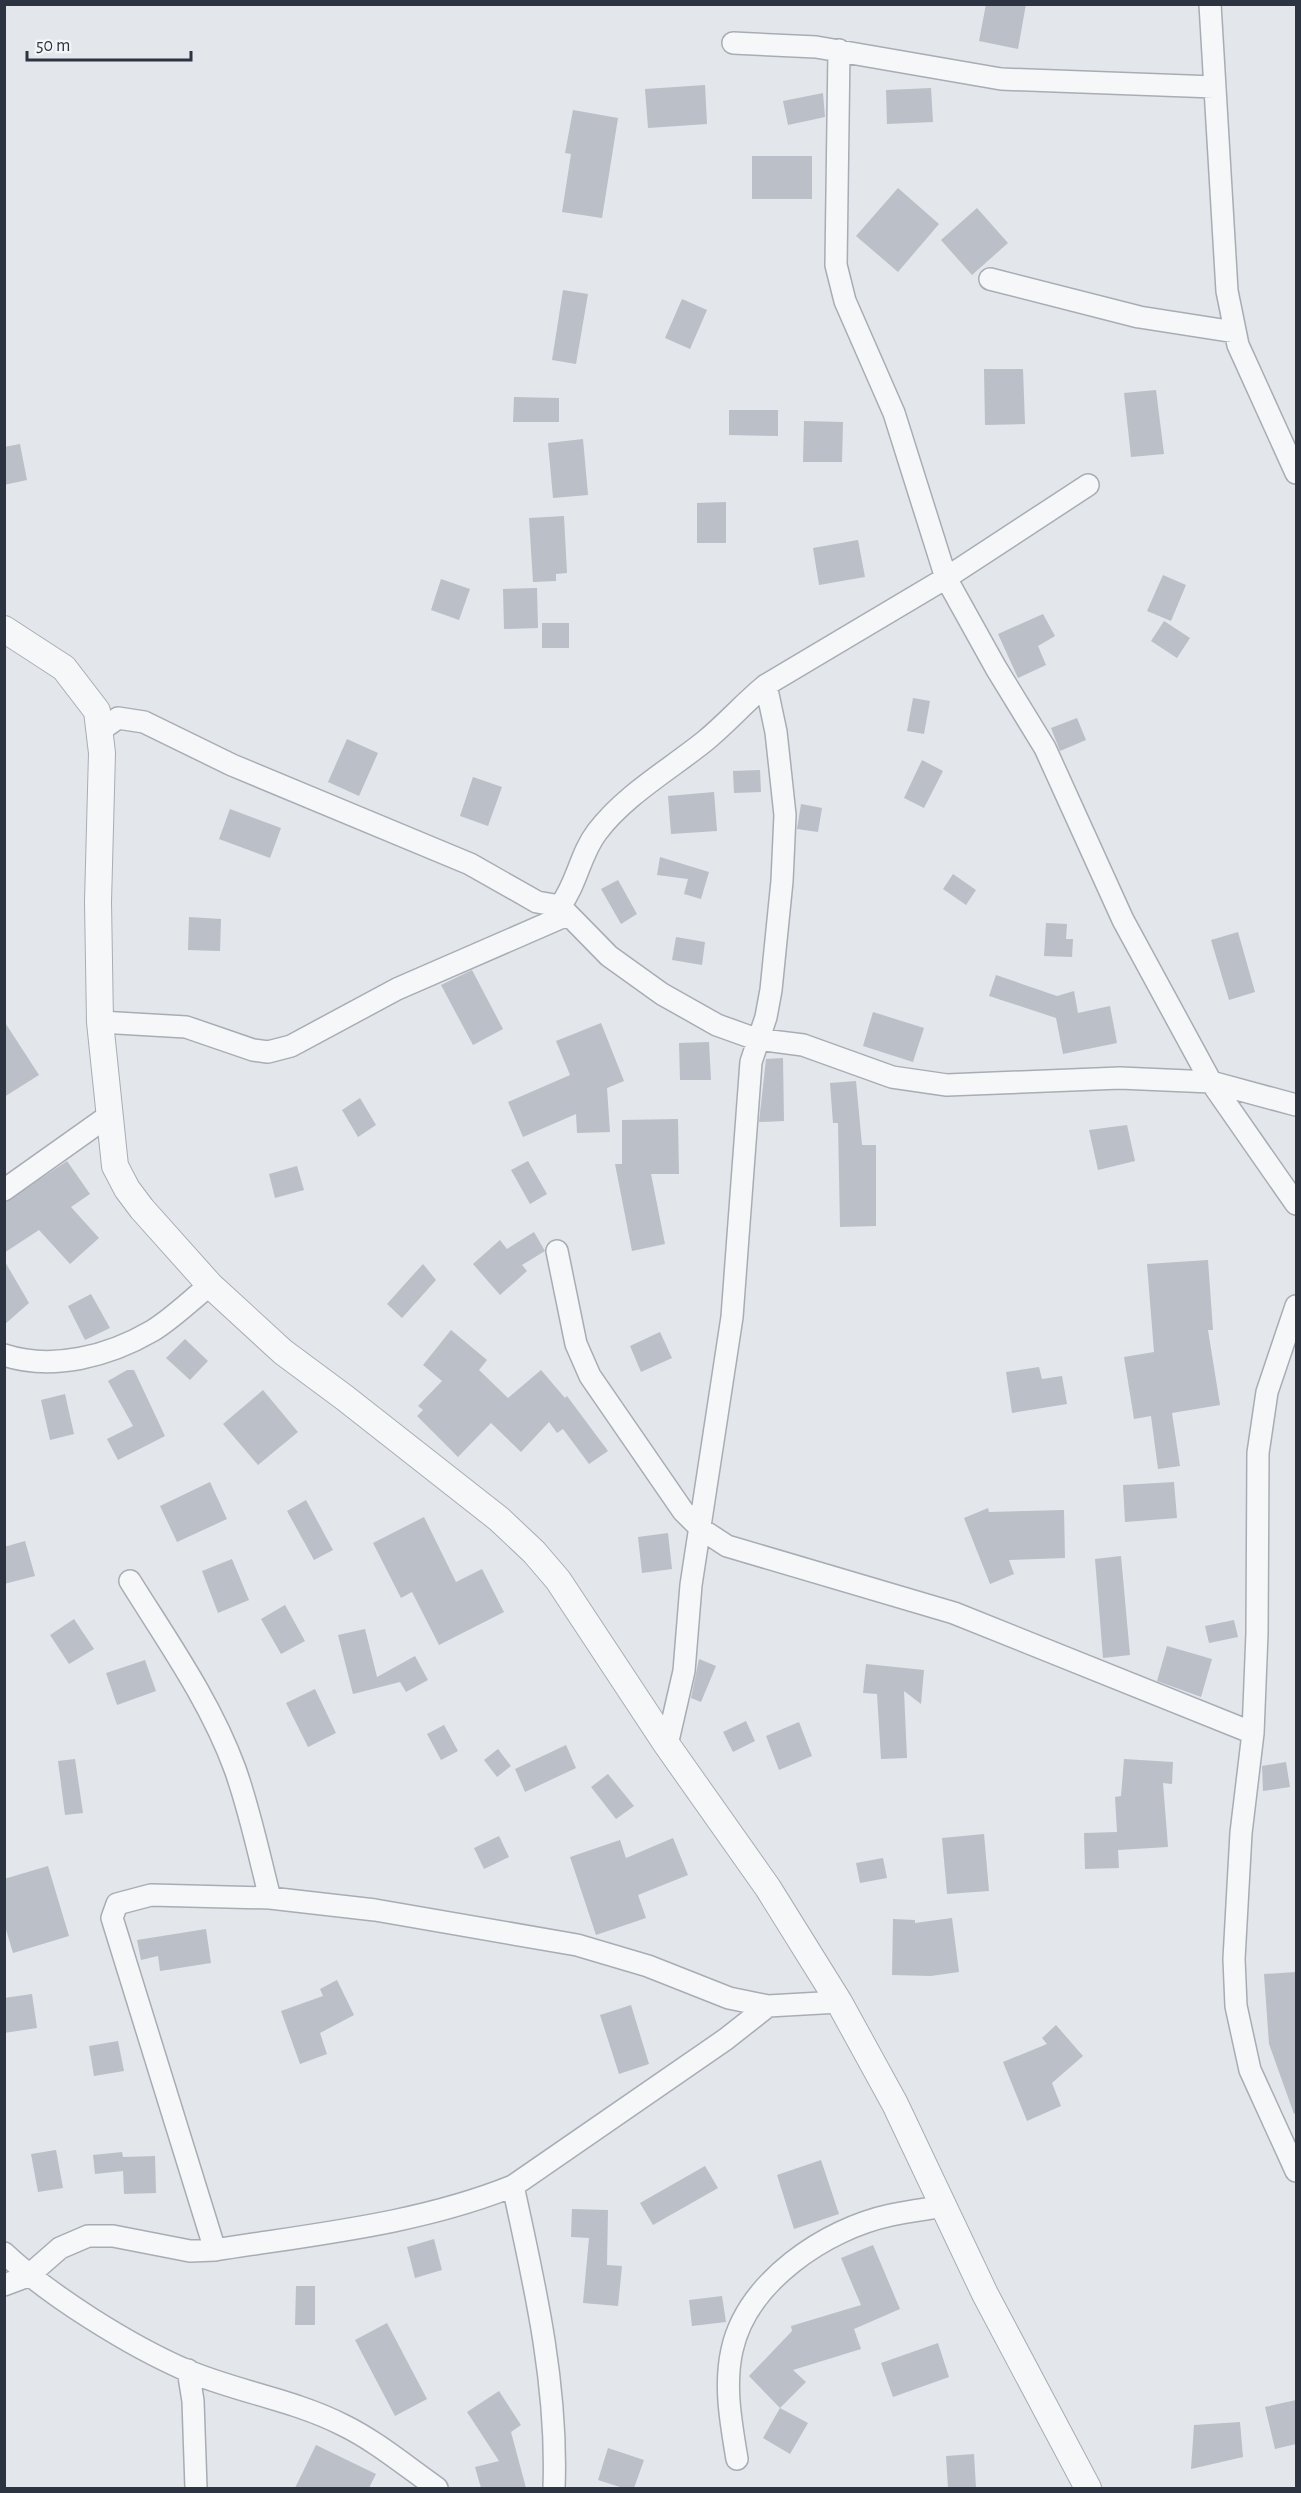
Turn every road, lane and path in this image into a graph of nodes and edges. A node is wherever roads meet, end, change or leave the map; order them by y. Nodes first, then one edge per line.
1 (1210, 4) edge
2 (733, 42) dead end
3 (839, 50) junction
4 (1214, 87) junction
5 (990, 279) dead end
6 (1235, 332) junction
7 (1296, 473) edge
8 (1088, 484) dead end
9 (946, 578) junction
10 (4, 629) edge
11 (766, 685) junction
12 (101, 730) junction
13 (564, 911) junction
14 (100, 1022) junction
15 (756, 1039) junction
16 (1210, 1082) junction
17 (1296, 1105) edge
18 (111, 1114) junction
19 (4, 1190) edge
20 (1296, 1204) edge
21 (557, 1251) dead end
22 (210, 1285) junction
23 (1296, 1306) edge
24 (4, 1355) edge
25 (701, 1530) junction
26 (130, 1581) dead end
27 (1252, 1733) junction
28 (667, 1745) junction
29 (270, 1898) junction
30 (839, 2002) junction
31 (768, 2006) junction
32 (1296, 2171) edge
33 (513, 2186) junction
34 (945, 2206) junction
35 (215, 2250) junction
36 (4, 2253) edge
37 (28, 2276) junction
38 (4, 2285) edge
39 (188, 2370) junction
40 (737, 2459) dead end
41 (196, 2488) edge
42 (437, 2488) edge
43 (554, 2488) edge
44 (1088, 2488) edge

1 - 4 street
2 - 3 street
3 - 4 street
3 - 9 street
4 - 6 street
5 - 6 street
6 - 7 street
8 - 9 street
9 - 11 street
9 - 16 street
10 - 12 street
11 - 13 street
11 - 15 street
12 - 13 street
12 - 14 street
13 - 14 street
13 - 15 street
14 - 18 street
15 - 16 street
15 - 25 street
16 - 17 street
16 - 20 street
18 - 19 street
18 - 22 street
21 - 25 street
22 - 24 street
22 - 28 street
23 - 27 street
25 - 27 street
25 - 28 street
26 - 29 street
27 - 32 street
28 - 30 street
29 - 31 street
29 - 35 street
30 - 31 street
30 - 34 street
31 - 33 street
33 - 35 street
33 - 43 street
34 - 40 street
34 - 44 street
35 - 37 street
36 - 37 street
37 - 38 street
37 - 39 street
39 - 41 street
39 - 42 street

